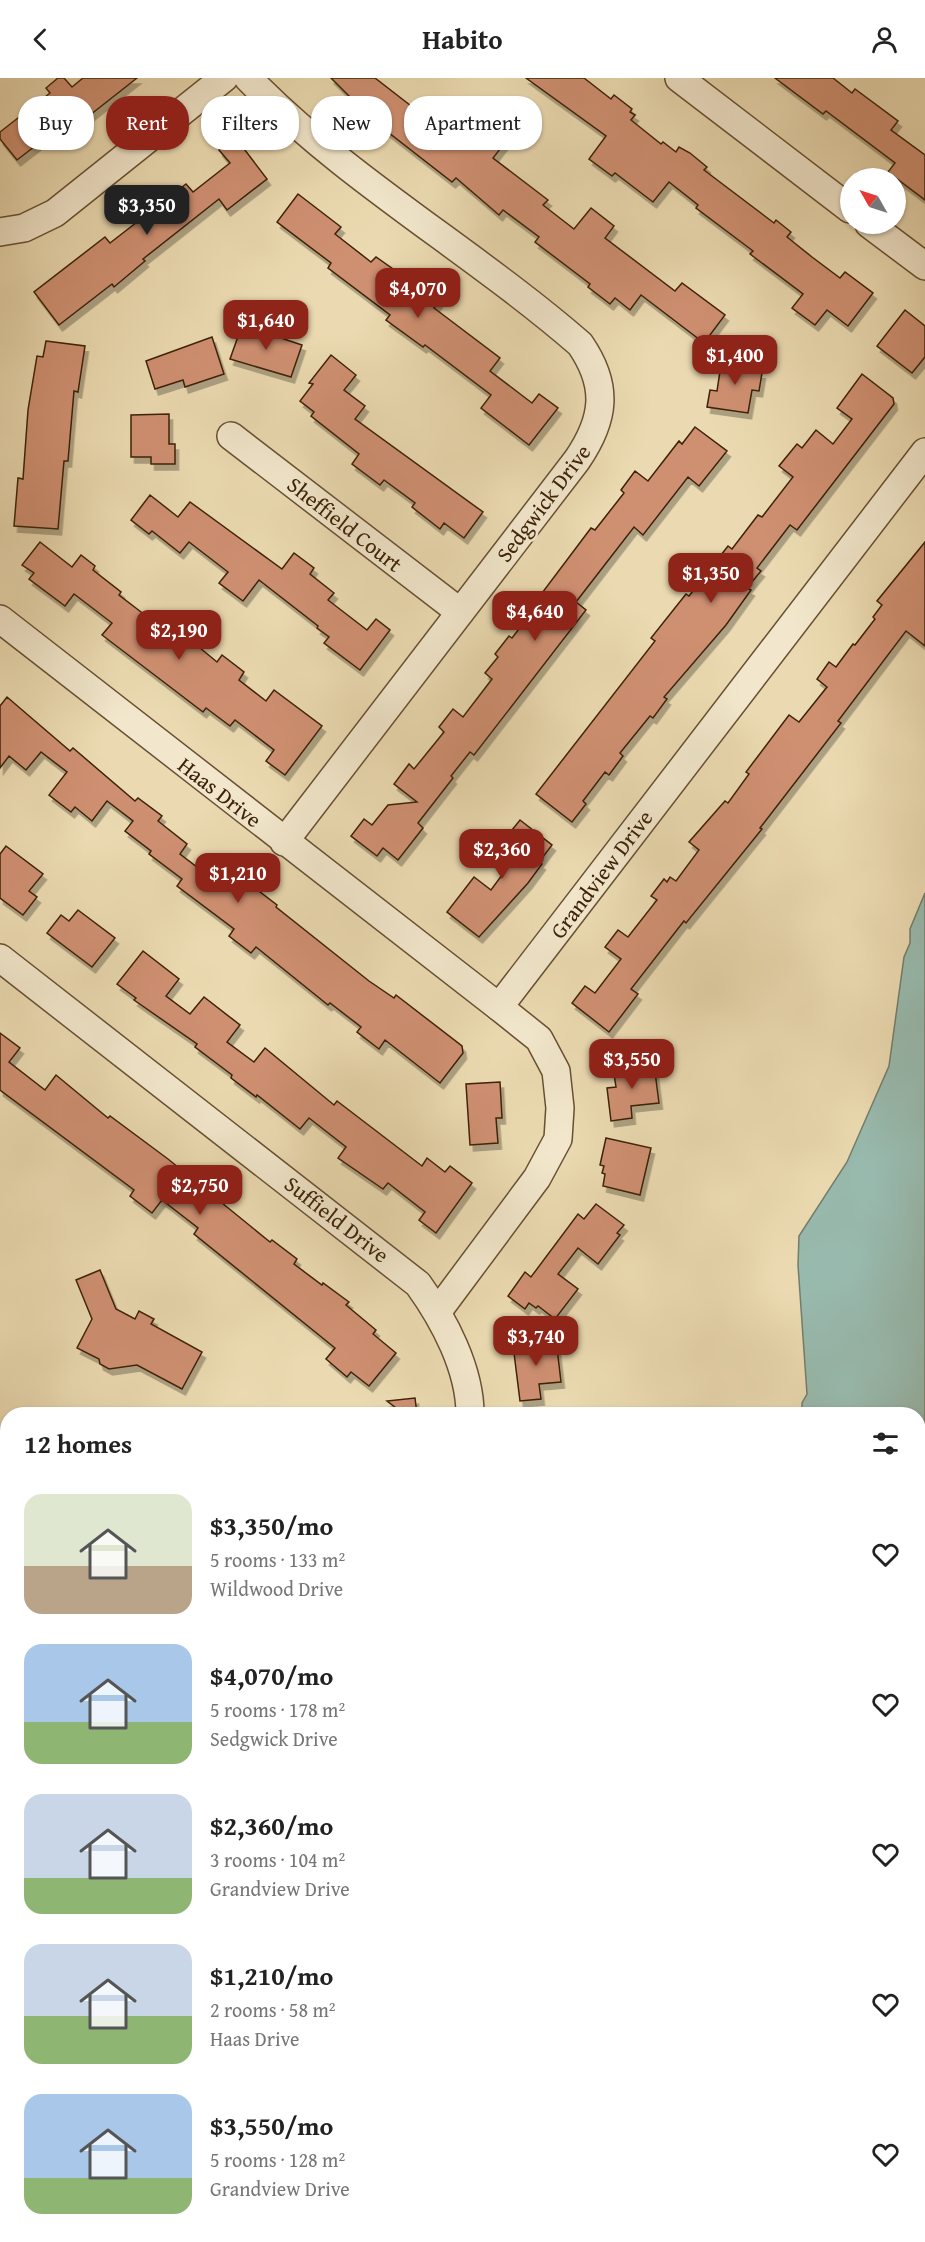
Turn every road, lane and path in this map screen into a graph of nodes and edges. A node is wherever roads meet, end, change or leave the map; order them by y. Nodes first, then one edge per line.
1 (224, 78) edge
2 (248, 78) edge
3 (680, 78) edge
4 (840, 201) edge
5 (0, 232) edge
6 (882, 234) edge
7 (925, 266) edge
8 (231, 436) dead end
9 (925, 452) edge
10 (460, 612) junction
11 (0, 619) edge
12 (284, 842) junction
13 (0, 958) edge
14 (499, 1007) junction
15 (438, 1311) junction
16 (470, 1407) edge

1 - 5 street
2 - 10 street, Sedgwick Drive
3 - 4 street
6 - 7 street
8 - 10 street, Sheffield Court
9 - 14 street, Grandview Drive
10 - 12 street, Sedgwick Drive
11 - 12 street, Haas Drive
12 - 14 street, Haas Drive
13 - 15 street, Suffield Drive
14 - 15 street
15 - 16 street, Suffield Drive

